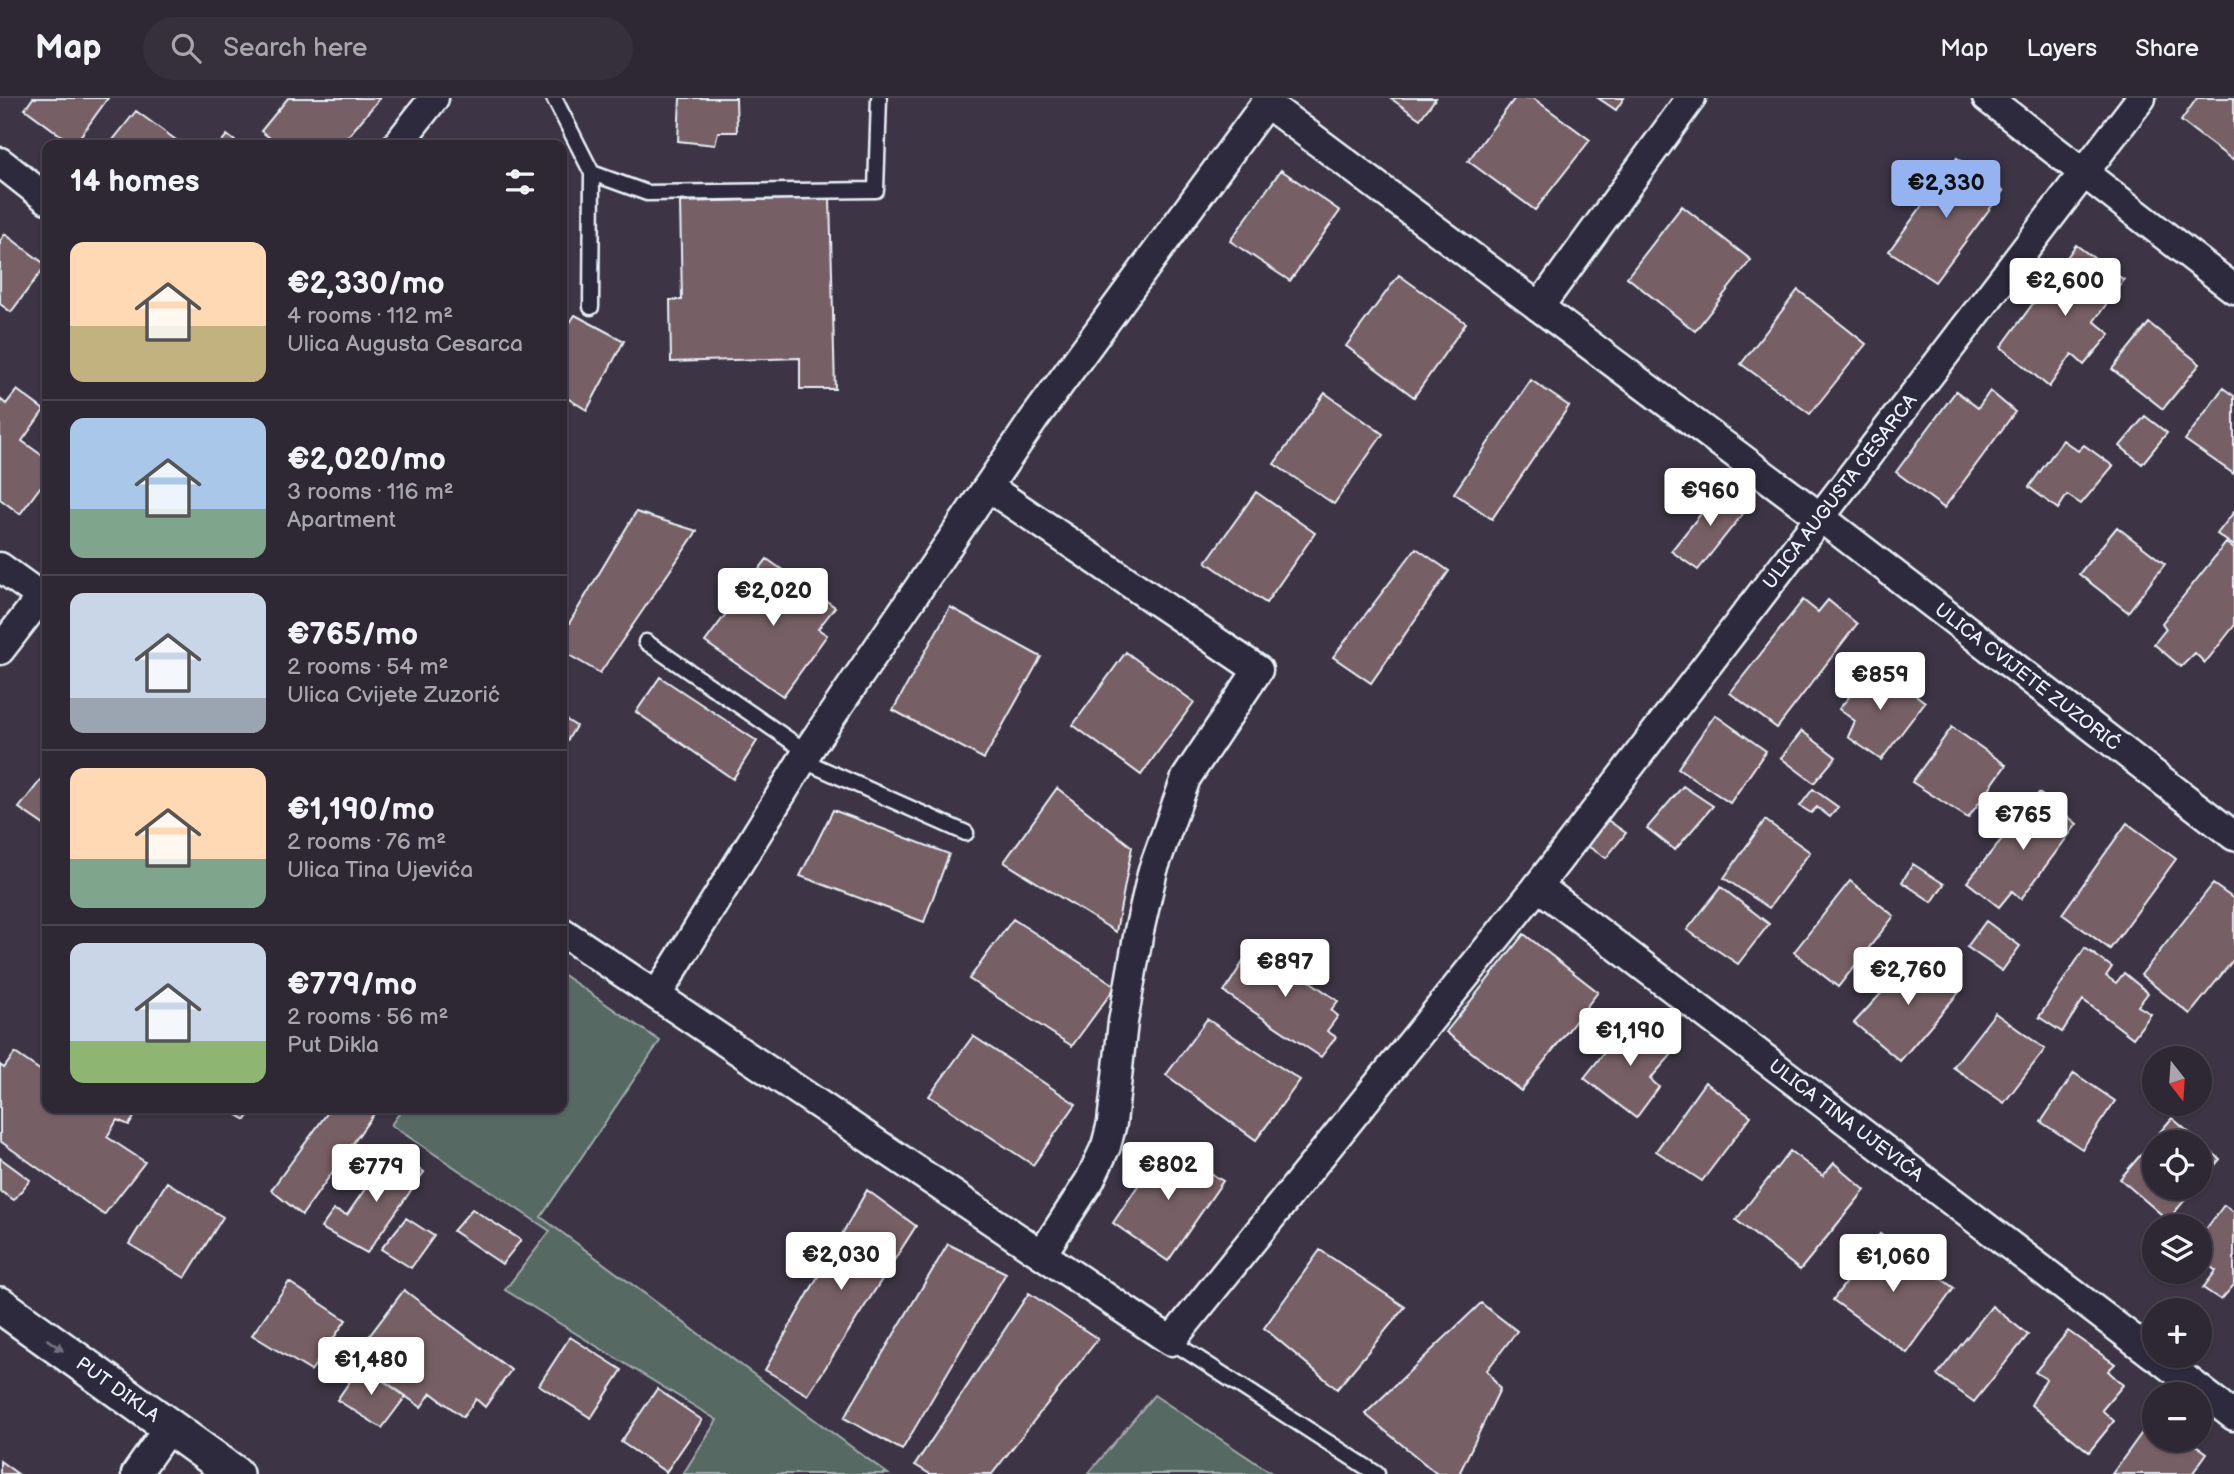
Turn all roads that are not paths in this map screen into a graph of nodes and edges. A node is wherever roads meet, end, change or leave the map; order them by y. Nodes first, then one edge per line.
1 (434, 98) edge
2 (554, 98) edge
3 (879, 98) edge
4 (1691, 98) edge
5 (1987, 98) edge
6 (2141, 98) edge
7 (401, 140) edge
8 (0, 162) edge
9 (592, 173) junction
10 (2083, 173) junction
11 (42, 194) edge
12 (2234, 289) edge
13 (591, 307) dead end
14 (1539, 307) junction
15 (988, 487) junction
16 (1820, 517) junction
17 (0, 567) edge
18 (42, 594) edge
19 (42, 600) edge
20 (646, 642) dead end
21 (0, 650) edge
22 (805, 756) junction
23 (966, 833) dead end
24 (2234, 836) edge
25 (1538, 886) junction
26 (567, 935) edge
27 (657, 995) junction
28 (1042, 1254) junction
29 (0, 1305) edge
30 (1171, 1341) junction
31 (2142, 1346) edge
32 (2171, 1368) edge
33 (2234, 1416) edge
34 (169, 1427) junction
35 (136, 1474) edge
36 (235, 1474) edge
37 (1377, 1474) edge

1 - 7 street
2 - 9 lane
3 - 9 lane
4 - 14 street
5 - 10 street
6 - 10 street, ULICA AUGUSTA CESARCA
8 - 11 street
9 - 13 lane
10 - 12 street
10 - 16 street, ULICA AUGUSTA CESARCA
14 - 15 street, ULICA CVIJETE ZUZORIĆ
14 - 16 street, ULICA CVIJETE ZUZORIĆ
15 - 22 street
15 - 28 street
16 - 24 street, ULICA CVIJETE ZUZORIĆ
16 - 25 street, ULICA AUGUSTA CESARCA
17 - 18 street
19 - 21 street
20 - 22 lane
22 - 23 lane
22 - 27 street
25 - 30 street, ULICA AUGUSTA CESARCA
25 - 31 street, ULICA TINA UJEVIĆA
26 - 27 street
27 - 28 street
28 - 30 street
29 -> 34 street, PUT DIKLA
30 - 37 lane
32 - 33 street, ULICA TINA UJEVIĆA
34 - 35 street
34 - 36 street, PUT DIKLA

